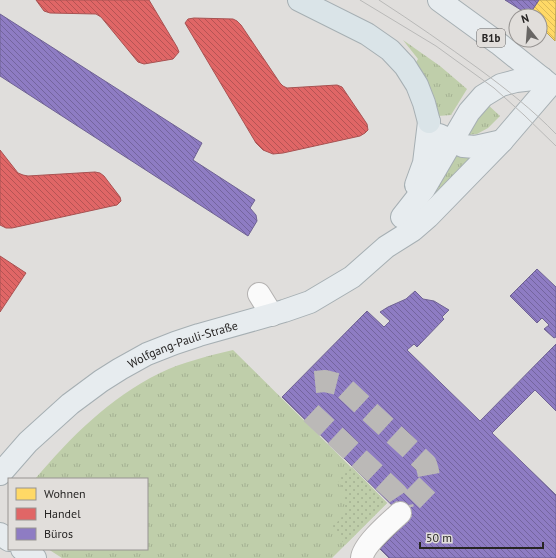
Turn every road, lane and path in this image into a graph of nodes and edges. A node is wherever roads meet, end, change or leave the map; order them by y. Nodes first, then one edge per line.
1 (298, 0) edge
2 (439, 0) edge
3 (549, 84) edge
4 (428, 122) junction
5 (452, 141) junction
6 (502, 141) junction
7 (402, 217) junction
8 (386, 247) junction
9 (259, 294) dead end
10 (272, 315) junction
11 (0, 474) edge
12 (400, 513) tunnel mouth
13 (23, 550) edge
14 (35, 558) edge
15 (362, 558) edge

1 - 4 highway
2 - 3 main road, B1b
3 - 5 main road, Wolfgang-Pauli-Straße
3 - 6 main road, Wolfgang-Pauli-Straße
4 - 5 main road
4 - 7 main road, Wolfgang-Pauli-Straße
5 - 6 main road
5 - 7 main road, Wolfgang-Pauli-Straße
6 - 8 main road, Wolfgang-Pauli-Straße
7 - 8 main road, Wolfgang-Pauli-Straße
8 - 10 main road, Wolfgang-Pauli-Straße
9 - 10 lane
10 - 11 main road, Wolfgang-Pauli-Straße
12 - 15 lane
13 - 14 main road

